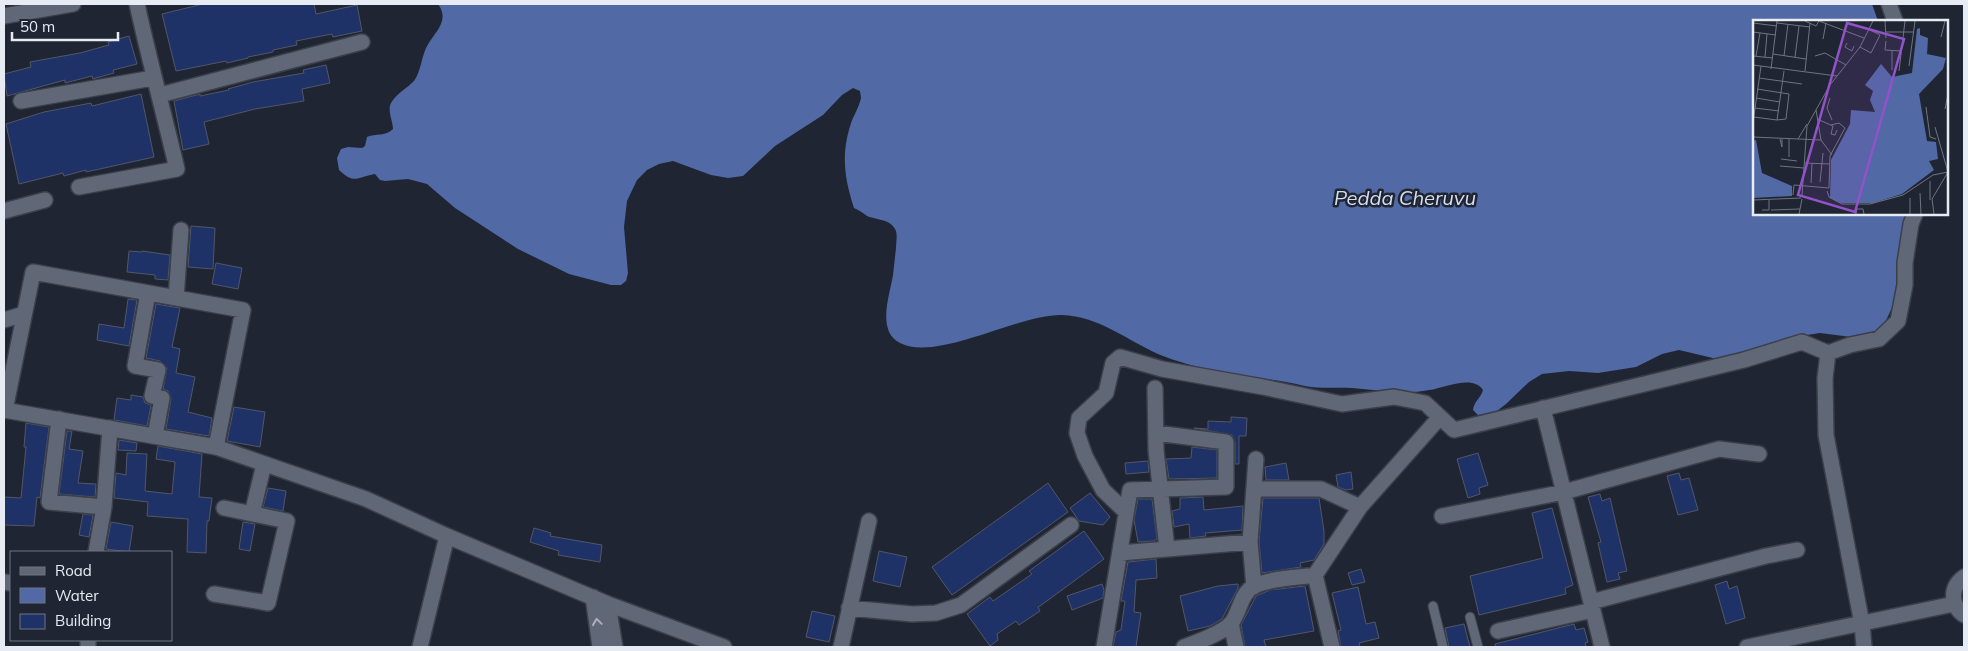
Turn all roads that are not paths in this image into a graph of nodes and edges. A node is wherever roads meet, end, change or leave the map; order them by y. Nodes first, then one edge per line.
1 (73, 4) edge
2 (137, 4) edge
3 (1889, 4) edge
4 (4, 16) edge
5 (1895, 20) edge
6 (362, 42) dead end
7 (154, 78) junction
8 (160, 95) junction
9 (21, 101) dead end
10 (79, 187) dead end
11 (45, 200) dead end
12 (4, 212) edge
13 (1915, 215) edge
14 (181, 230) dead end
15 (148, 293) junction
16 (176, 298) junction
17 (24, 314) junction
18 (4, 320) edge
19 (1828, 353) junction
20 (1155, 388) dead end
21 (1543, 408) junction
22 (4, 410) edge
23 (1440, 417) junction
24 (58, 419) junction
25 (110, 428) junction
26 (1156, 433) junction
27 (155, 436) junction
28 (216, 447) junction
29 (1759, 454) dead end
30 (1256, 459) dead end
31 (264, 464) junction
32 (1161, 489) junction
33 (1254, 489) junction
34 (1564, 492) junction
35 (104, 507) junction
36 (1360, 507) junction
37 (224, 508) dead end
38 (1126, 512) junction
39 (252, 514) junction
40 (1442, 516) dead end
41 (869, 521) dead end
42 (1071, 525) dead end
43 (447, 536) junction
44 (1250, 542) junction
45 (1167, 549) junction
46 (1797, 550) dead end
47 (96, 551) edge
48 (1120, 553) junction
49 (1315, 576) junction
50 (1964, 577) edge
51 (1254, 587) junction
52 (214, 594) dead end
53 (593, 597) junction
54 (608, 604) junction
55 (1433, 606) dead end
56 (1592, 606) junction
57 (849, 608) junction
58 (1959, 609) edge
59 (1470, 617) dead end
60 (1231, 623) junction
61 (1862, 624) junction
62 (1498, 630) dead end
63 (420, 647) edge
64 (600, 647) edge
65 (615, 647) edge
66 (724, 647) edge
67 (841, 647) edge
68 (1104, 647) edge
69 (1184, 647) edge
70 (1236, 647) edge
71 (1332, 647) edge
72 (1443, 647) edge
73 (1478, 647) edge
74 (1602, 647) edge
75 (1747, 647) edge
76 (1864, 647) edge

1 - 4 street
2 - 7 street
3 - 5 street
6 - 8 street
7 - 8 street
7 - 9 street
8 - 10 street
11 - 12 street
13 - 19 street
14 - 16 street
15 - 16 street
15 - 17 street
15 - 27 street
16 - 28 street
17 - 18 street
17 - 22 street
19 - 21 street
19 - 61 street
20 - 26 street
21 - 23 street
21 - 34 street
22 - 24 street
23 - 36 street
23 - 38 street
24 - 25 street
24 - 35 street
25 - 27 street
25 - 35 street
26 - 32 street
26 - 32 street
27 - 28 street
28 - 31 street
29 - 34 street
30 - 33 street
31 - 39 street
31 - 43 street
32 - 38 street
32 - 45 street
33 - 36 street
33 - 44 street
34 - 40 street
34 - 56 street
35 - 47 street
36 - 49 street
37 - 39 street
38 - 48 street
39 - 52 street
41 - 57 street
42 - 57 street
43 - 53 street
43 - 63 street
44 - 45 street
44 - 51 street
45 - 48 street
46 - 56 street
48 - 68 street
49 - 51 street
49 - 71 street
50 - 58 street
51 - 60 street
53 - 54 street
64 -> 53 street
54 - 65 street
54 - 66 street
55 - 72 lane
56 - 62 street
56 - 74 street
57 - 67 street
58 - 61 street
59 - 73 lane
60 - 69 street
60 - 70 street
61 - 75 street
61 - 76 street

